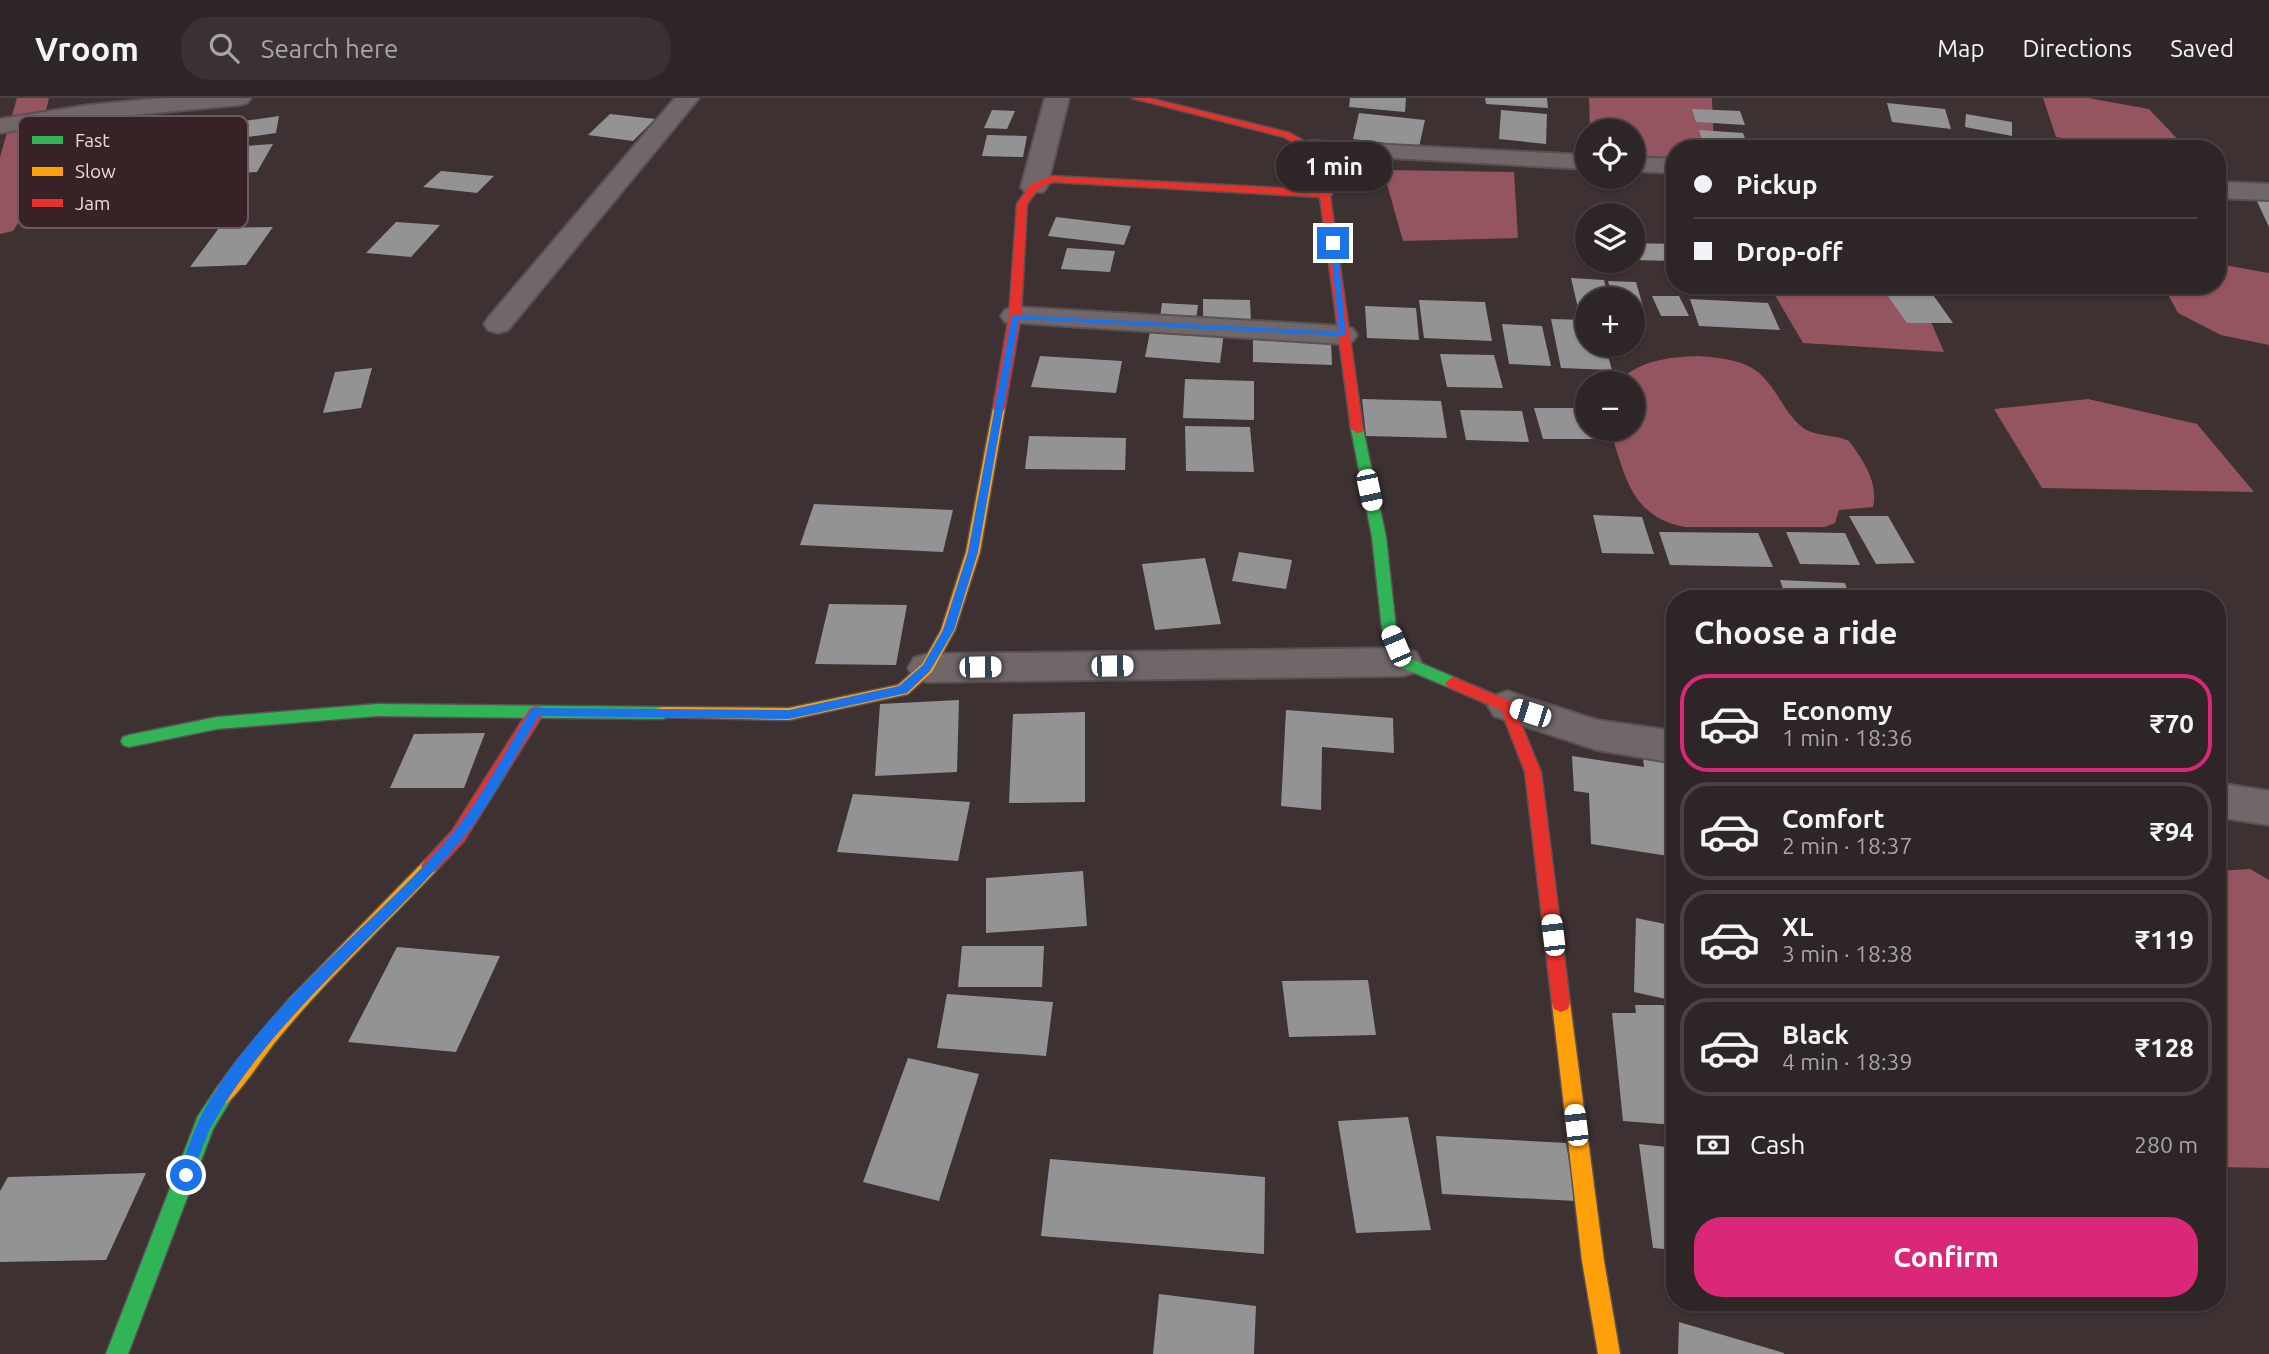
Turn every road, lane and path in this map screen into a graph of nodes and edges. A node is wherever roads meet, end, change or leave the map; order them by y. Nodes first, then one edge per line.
1 (239, 98) edge
2 (687, 98) edge
3 (1057, 98) edge
4 (1137, 98) edge
5 (62, 116) edge
6 (18, 122) edge
7 (0, 125) edge
8 (1311, 148) junction
9 (1575, 161) edge
10 (1645, 165) edge
11 (1666, 166) edge
12 (1034, 187) junction
13 (2226, 190) edge
14 (2269, 192) edge
15 (1327, 194) junction
16 (1015, 317) junction
17 (498, 324) dead end
18 (1343, 335) junction
19 (1403, 662) junction
20 (927, 668) junction
21 (1507, 706) junction
22 (536, 712) junction
23 (129, 741) dead end
24 (1666, 746) edge
25 (2226, 801) edge
26 (2269, 808) edge
27 (117, 1354) edge
28 (1609, 1354) edge

1 - 5 street
2 - 17 street
3 - 12 street
4 - 8 street
6 - 7 street
8 - 9 street
8 - 15 street
10 - 11 street
12 - 15 street
12 - 16 street
13 - 14 street
15 - 18 street
16 - 18 street
16 - 20 street
18 - 19 street
19 - 20 street
19 - 21 street
20 - 22 street
21 - 24 street
21 - 28 street
22 - 23 street
22 - 27 street
25 - 26 street

